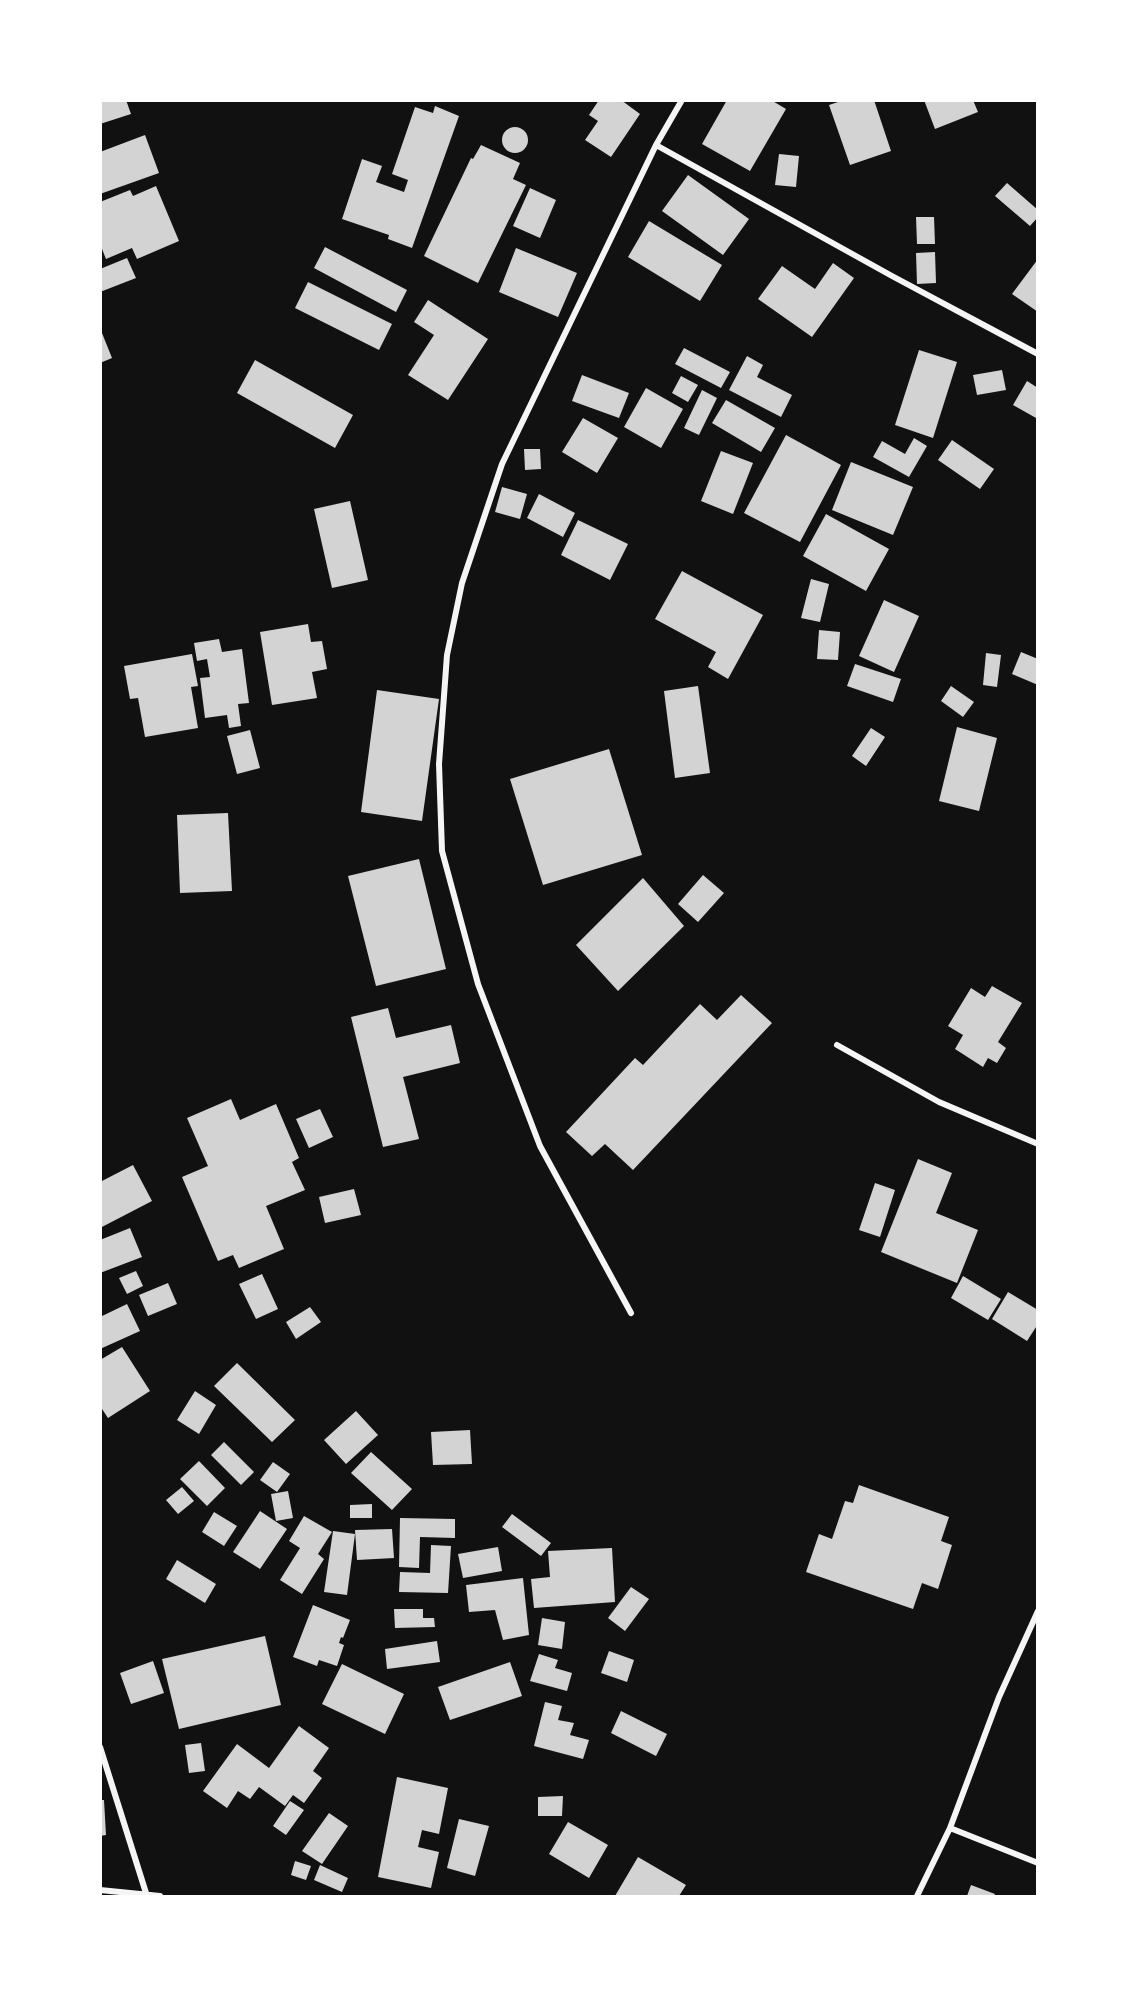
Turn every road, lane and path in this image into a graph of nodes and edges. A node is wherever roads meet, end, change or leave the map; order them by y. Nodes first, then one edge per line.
1 (682, 100) edge
2 (656, 145) junction
3 (1038, 354) edge
4 (837, 1045) dead end
5 (1038, 1144) edge
6 (631, 1314) dead end
7 (1038, 1611) edge
8 (100, 1747) edge
9 (950, 1828) junction
10 (1038, 1863) edge
11 (100, 1890) edge
12 (146, 1893) junction
13 (160, 1896) edge
14 (917, 1896) edge

1 - 2 street
2 - 3 street
2 - 6 street
4 - 5 street
7 - 9 street
8 - 12 street
9 - 10 street
9 - 14 street
11 - 12 street
12 - 13 street

